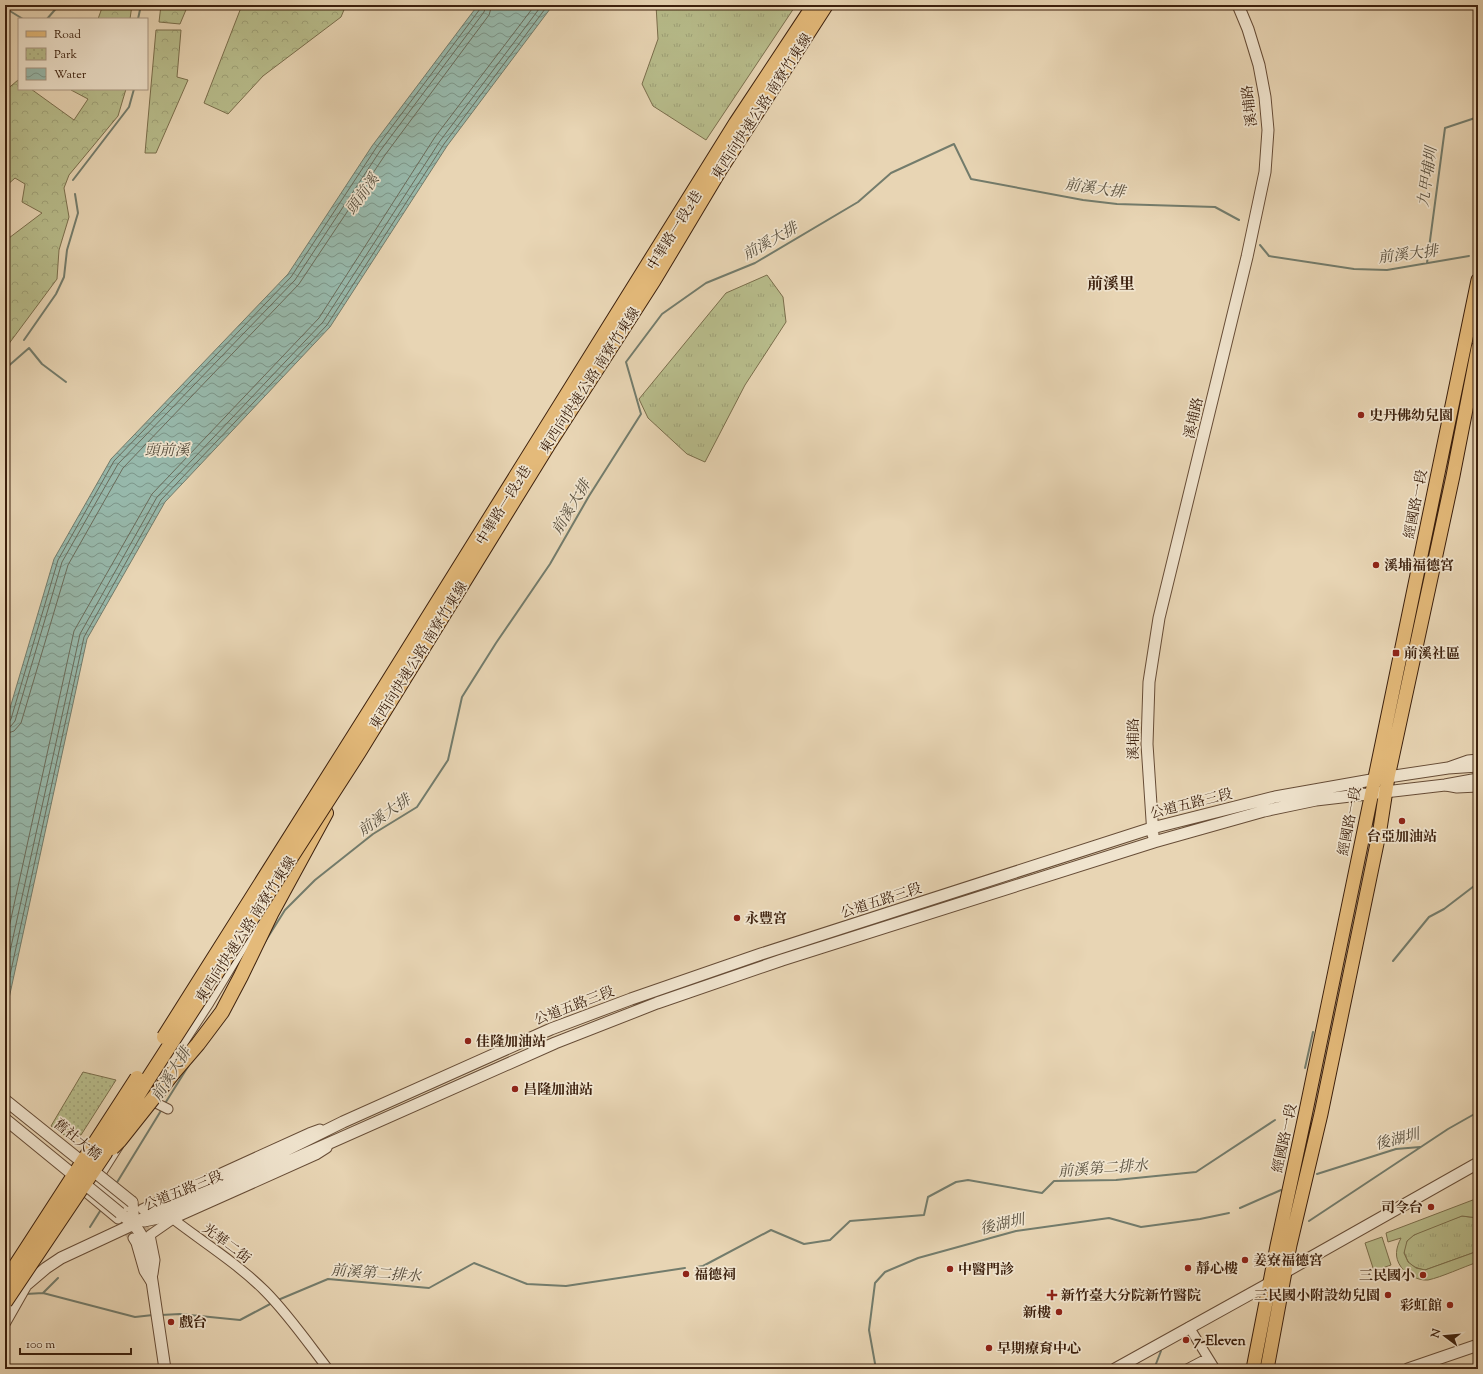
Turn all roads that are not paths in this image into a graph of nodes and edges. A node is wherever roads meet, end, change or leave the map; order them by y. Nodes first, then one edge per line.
1 (814, 5) edge
2 (826, 5) edge
3 (833, 5) edge
4 (1238, 5) edge
5 (1478, 280) edge
6 (1478, 348) edge
7 (1478, 759) edge
8 (1478, 766) edge
9 (1448, 768) junction
10 (349, 775) junction
11 (1388, 777) junction
12 (1478, 779) edge
13 (1374, 780) junction
14 (1445, 786) junction
15 (1478, 787) edge
16 (1385, 793) junction
17 (1371, 794) junction
18 (330, 806) junction
19 (317, 812) junction
20 (1152, 828) junction
21 (1154, 842) junction
22 (470, 1066) junction
23 (160, 1079) junction
24 (475, 1079) junction
25 (5, 1100) edge
26 (154, 1102) junction
27 (168, 1109) dead end
28 (136, 1118) junction
29 (5, 1119) edge
30 (343, 1122) junction
31 (345, 1136) junction
32 (105, 1153) junction
33 (1478, 1163) edge
34 (96, 1183) junction
35 (142, 1209) dead end
36 (124, 1210) junction
37 (173, 1219) junction
38 (134, 1224) junction
39 (132, 1238) tunnel mouth
40 (1286, 1272) junction
41 (5, 1282) edge
42 (152, 1283) junction
43 (1270, 1283) junction
44 (5, 1302) edge
45 (5, 1322) edge
46 (1190, 1327) junction
47 (1478, 1344) edge
48 (1208, 1358) junction
49 (165, 1369) edge
50 (328, 1369) edge
51 (1115, 1369) edge
52 (1187, 1369) edge
53 (1215, 1369) edge
54 (1253, 1369) edge
55 (1267, 1369) edge
56 (1408, 1369) edge

1 - 41 highway, 東西向快速公路 南寮竹東線, bridge
2 - 32 highway, 東西向快速公路 南寮竹東線, bridge
3 - 10 street, 中華路一段2巷
4 - 20 street, 溪埔路
5 - 13 main road, 經國路一段
6 - 11 main road
7 - 9 street, 公道五路三段
8 - 9 street, 公道五路三段
9 - 11 street, 公道五路三段
10 - 18 street, 中華路一段2巷
10 - 19 street, 中華路一段2巷
11 - 13 street, 公道五路三段
11 - 16 main road
12 - 14 street, 公道五路三段
13 - 17 main road, 經國路一段
13 - 20 street, 公道五路三段
14 - 15 street, 公道五路三段
14 - 16 street, 公道五路三段
16 - 17 street, 公道五路三段
16 - 40 main road
17 - 21 street, 公道五路三段
17 - 43 main road, 經國路一段
18 - 19 street
18 - 32 highway, bridge
19 - 23 street, 中華路一段2巷
20 - 21 street, 溪埔路
20 - 22 street, 公道五路三段
21 - 24 street, 公道五路三段
22 - 24 street
22 - 30 street, 公道五路三段
23 - 26 street, 中華路一段2巷
23 - 28 street, 中華路一段2巷
24 - 31 street, 公道五路三段
25 - 36 street, 舊社大橋, bridge
26 - 27 street
26 - 28 street, 中華路一段2巷
28 - 34 street, 中華路一段2巷
29 - 36 street, bridge
30 - 35 street, 公道五路三段
30 - 38 street, 公道五路三段
31 - 37 street, 公道五路三段
31 - 38 street, 公道五路三段
32 - 44 highway, 東西向快速公路 南寮竹東線, bridge
33 - 40 street
34 - 36 street
34 - 36 street, 中華路一段2巷
36 - 38 street
36 - 38 street
37 - 42 street, 公道五路三段
37 - 50 street, 光華二街
38 - 42 street
38 - 45 street
39 - 42 street
40 - 43 street
40 - 55 main road
42 - 49 street
43 - 46 street
43 - 54 main road, 經國路一段
46 - 48 street
46 - 51 street
47 - 56 street
48 - 52 street
48 - 53 street

